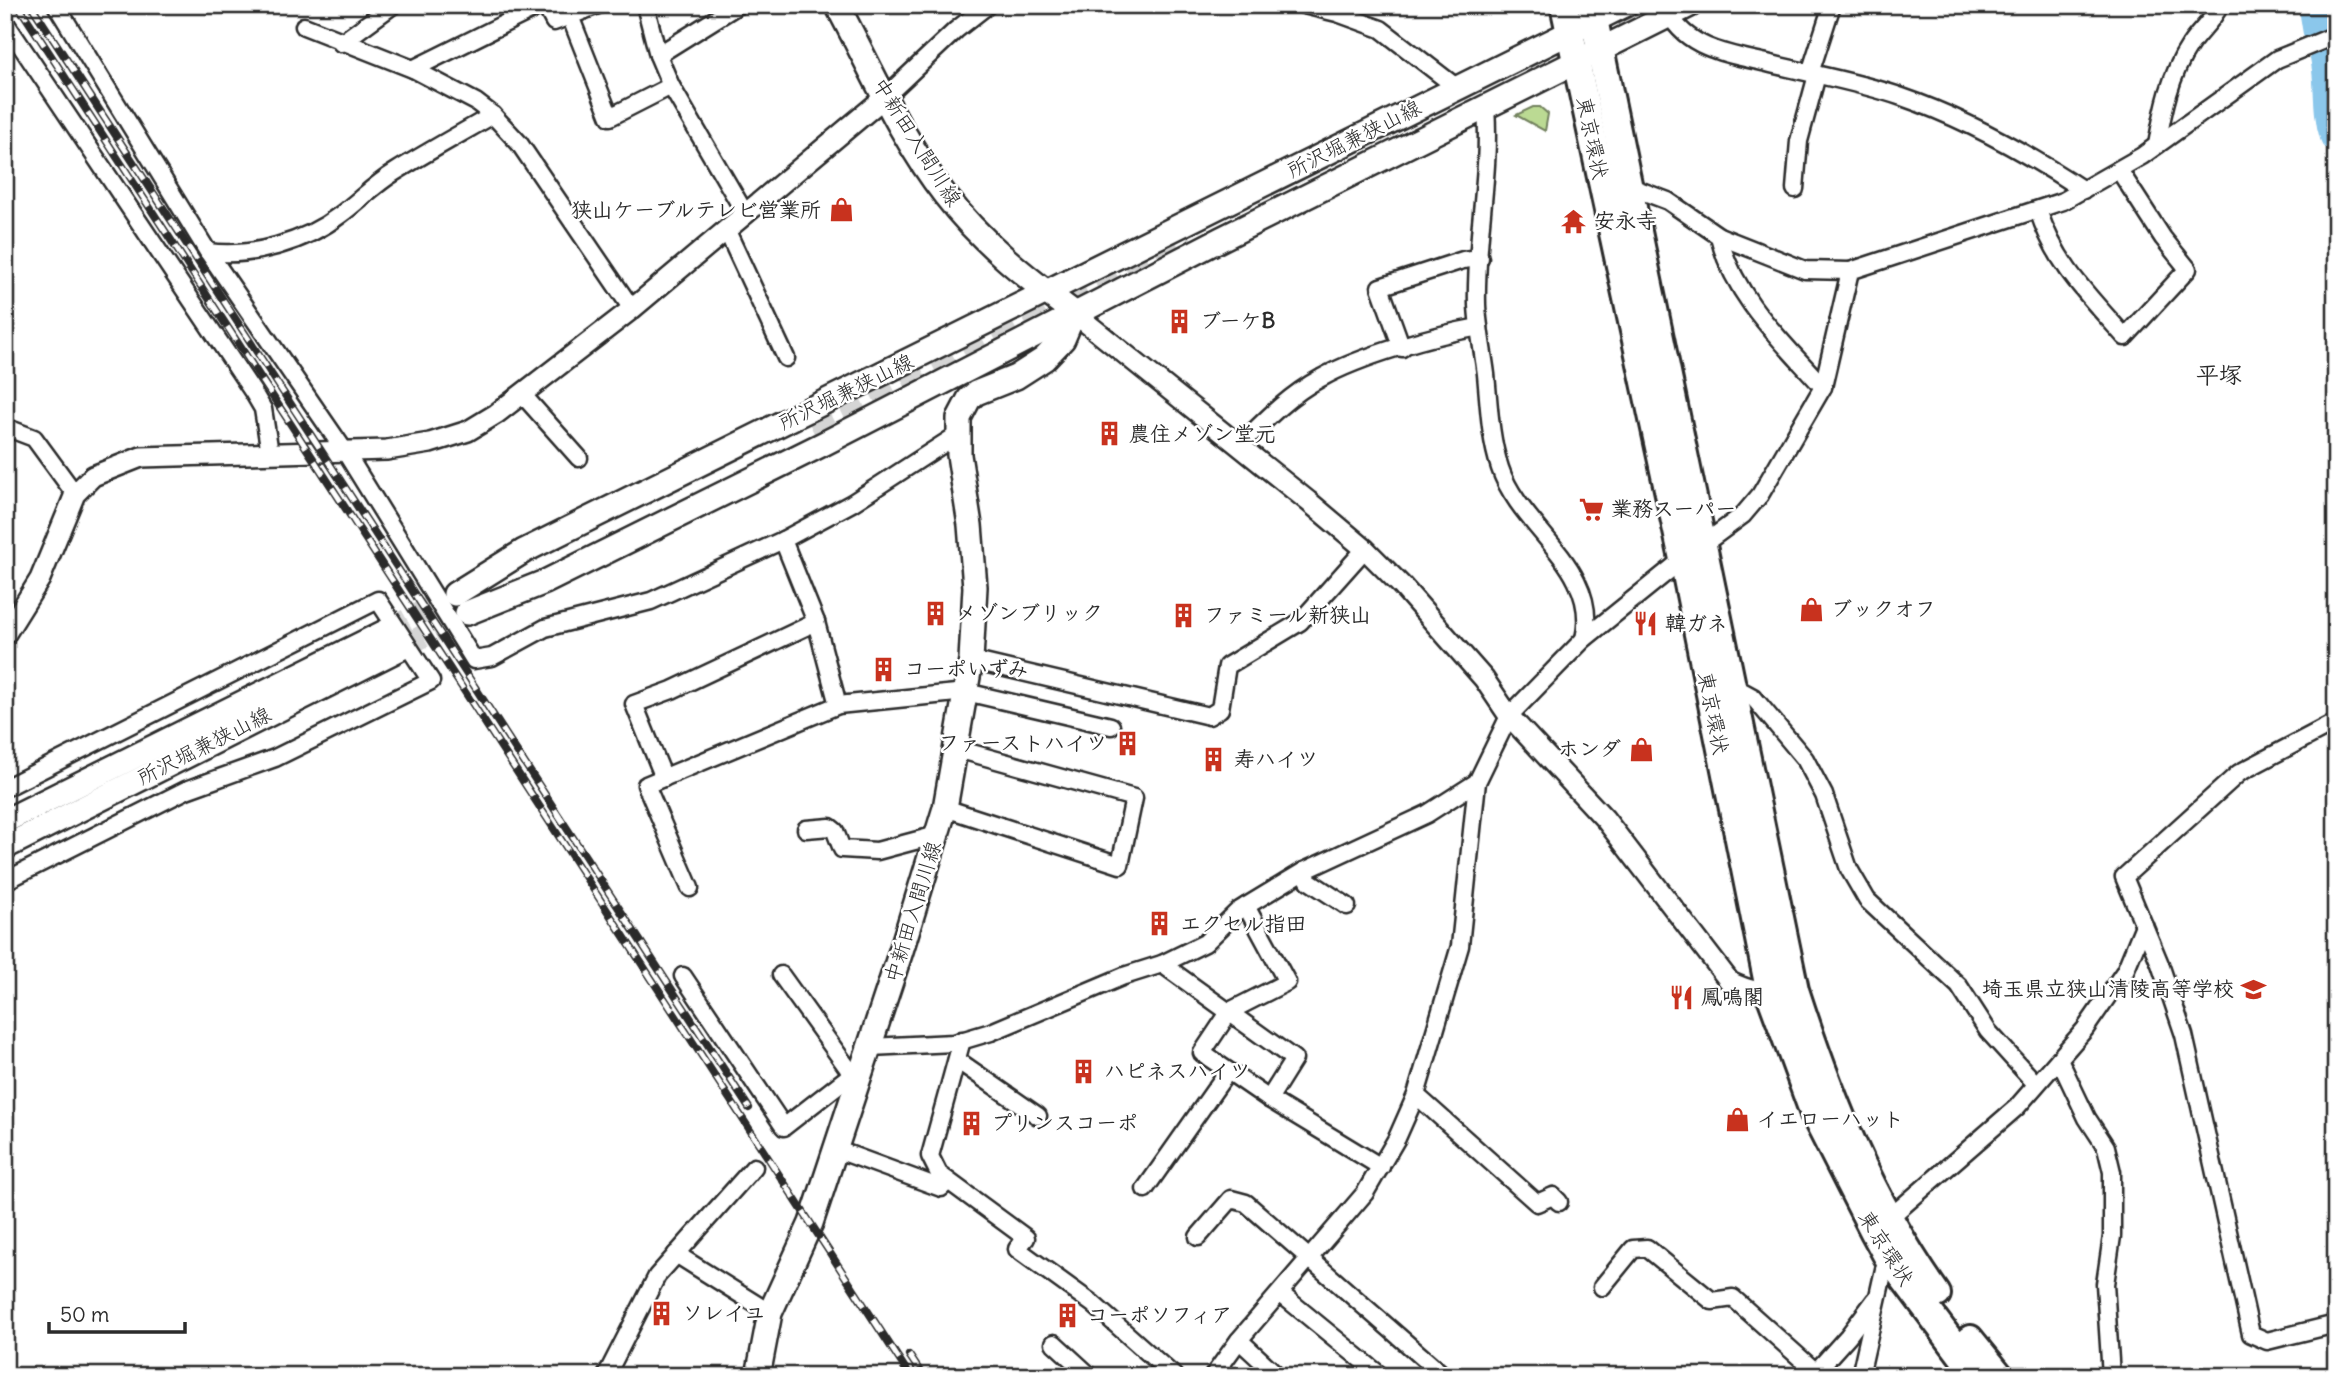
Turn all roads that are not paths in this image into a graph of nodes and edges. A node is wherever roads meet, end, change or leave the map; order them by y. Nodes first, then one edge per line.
1 (57, 5) edge
2 (393, 5) edge
3 (543, 5) edge
4 (598, 5) edge
5 (645, 5) edge
6 (738, 5) edge
7 (837, 5) edge
8 (988, 5) edge
9 (1304, 5) edge
10 (1625, 5) edge
11 (1832, 5) edge
12 (2220, 5) edge
13 (1680, 10) edge
14 (1593, 13) edge
15 (569, 16) junction
16 (1566, 18) edge
17 (5, 22) edge
18 (304, 26) dead end
19 (2336, 35) edge
20 (341, 43) junction
21 (1601, 51) junction
22 (658, 55) junction
23 (1576, 64) junction
24 (413, 69) junction
25 (1813, 74) junction
26 (671, 86) junction
27 (1455, 87) junction
28 (886, 96) junction
29 (1486, 107) junction
30 (493, 115) junction
31 (2157, 145) junction
32 (2119, 170) junction
33 (1631, 187) junction
34 (1795, 189) dead end
35 (2083, 190) junction
36 (2038, 210) junction
37 (746, 215) junction
38 (727, 231) junction
39 (1719, 236) junction
40 (208, 252) junction
41 (1479, 258) junction
42 (1850, 271) junction
43 (1048, 294) junction
44 (632, 309) junction
45 (1074, 313) junction
46 (1479, 327) junction
47 (1402, 348) junction
48 (786, 358) dead end
49 (1823, 387) junction
50 (924, 392) junction
51 (522, 394) junction
52 (5, 427) edge
53 (812, 429) tunnel mouth
54 (957, 433) junction
55 (1239, 446) junction
56 (270, 453) junction
57 (346, 453) junction
58 (579, 458) dead end
59 (75, 494) junction
60 (783, 540) junction
61 (1365, 549) junction
62 (1692, 553) junction
63 (461, 604) junction
64 (816, 622) junction
65 (5, 635) edge
66 (1584, 639) junction
67 (971, 660) junction
68 (1729, 684) junction
69 (966, 692) junction
70 (838, 705) junction
71 (1509, 716) junction
72 (2332, 724) dead end
73 (1111, 726) dead end
74 (957, 750) junction
75 (664, 778) junction
76 (1477, 782) junction
77 (5, 788) edge
78 (945, 808) junction
79 (5, 821) edge
80 (806, 828) dead end
81 (937, 835) junction
82 (5, 847) edge
83 (1304, 871) junction
84 (5, 881) edge
85 (690, 888) dead end
86 (1246, 906) junction
87 (1347, 906) dead end
88 (2144, 925) junction
89 (1162, 964) junction
90 (781, 975) dead end
91 (683, 976) dead end
92 (1783, 992) junction
93 (1227, 1013) junction
94 (962, 1040) junction
95 (870, 1047) junction
96 (2059, 1059) junction
97 (957, 1060) junction
98 (1228, 1071) junction
99 (855, 1077) junction
100 (2036, 1084) junction
101 (1416, 1095) junction
102 (1269, 1098) junction
103 (1038, 1116) dead end
104 (835, 1149) junction
105 (754, 1167) dead end
106 (1381, 1167) junction
107 (948, 1181) junction
108 (1145, 1189) dead end
109 (1559, 1202) dead end
110 (1888, 1219) junction
111 (1198, 1237) dead end
112 (676, 1254) junction
113 (1887, 1256) junction
114 (1312, 1258) junction
115 (1602, 1287) dead end
116 (1281, 1294) junction
117 (1878, 1295) junction
118 (770, 1313) junction
119 (2336, 1324) edge
120 (1239, 1340) junction
121 (1054, 1343) dead end
122 (1814, 1374) edge
123 (606, 1376) edge
124 (758, 1376) edge
125 (1090, 1376) edge
126 (1174, 1376) edge
127 (1213, 1376) edge
128 (1278, 1376) edge
129 (1381, 1376) edge
130 (1444, 1376) edge
131 (1860, 1376) edge
132 (1976, 1376) edge
133 (2000, 1376) edge
134 (2111, 1376) edge

1 - 40 street
2 - 20 street
3 - 15 street
3 - 24 street
4 - 15 street
5 - 22 street
6 - 22 street
7 - 28 main road, 中新田入間川線
8 - 28 street
9 - 27 street
10 - 14 main road, 所沢堀兼狭山線
11 - 25 street
12 - 31 street
13 - 21 main road, 所沢堀兼狭山線
13 - 25 street
14 - 16 main road, 所沢堀兼狭山線
14 - 21 highway, 東京環状
15 - 26 street
16 - 23 highway, 東京環状
16 - 27 main road, 所沢堀兼狭山線
17 - 56 street
18 - 20 street
19 - 31 street
20 - 24 street
21 - 23 main road, 所沢堀兼狭山線
21 - 33 highway, 東京環状
22 - 26 street
23 - 29 main road, 所沢堀兼狭山線
23 - 62 highway, 東京環状
24 - 30 street
25 - 34 street
25 - 35 street
26 - 37 street
27 - 43 main road, 所沢堀兼狭山線
28 - 37 street
28 - 43 main road, 中新田入間川線
29 - 41 street
29 - 45 main road, 所沢堀兼狭山線
30 - 40 street
30 - 44 street
31 - 32 street
32 - 35 street
32 - 36 street
33 - 39 street
33 - 62 highway, 東京環状
35 - 36 street
36 - 42 street
37 - 38 street
38 - 44 street
38 - 48 street
39 - 42 street
39 - 49 street
40 - 57 street
41 - 46 street
41 - 47 street
42 - 49 street
43 - 45 main road, 中新田入間川線
43 - 63 main road, 所沢堀兼狭山線
44 - 51 street
45 - 50 main road, 所沢堀兼狭山線
45 - 54 main road, 中新田入間川線
45 - 55 street
46 - 47 street
46 - 66 street
47 - 55 street
49 - 62 street
50 - 54 main road, 中新田入間川線
50 - 63 main road, 所沢堀兼狭山線
51 - 57 street
51 - 58 street
52 - 59 street
53 - 63 main road, 所沢堀兼狭山線
54 - 60 street
54 - 67 main road, 中新田入間川線
55 - 61 street
56 - 57 street
56 - 59 street
57 - 60 street
59 - 65 street
60 - 64 street
61 - 67 street
61 - 71 street
62 - 66 street
62 - 68 highway, 東京環状
62 - 92 highway, 東京環状
64 - 70 street
64 - 75 street
66 - 71 street
67 - 69 main road, 中新田入間川線
68 - 92 highway, 東京環状
68 - 100 street
69 - 70 street
69 - 73 street
69 - 74 main road, 中新田入間川線
70 - 75 street
71 - 76 street
71 - 92 street
72 - 88 street
74 - 78 main road, 中新田入間川線
74 - 78 street
75 - 85 street
76 - 83 street
76 - 101 street
77 - 84 street
78 - 81 main road, 中新田入間川線
79 - 82 main road, 所沢堀兼狭山線
80 - 81 street
81 - 95 main road, 中新田入間川線
83 - 86 street
83 - 87 street
86 - 89 street
86 - 93 street
88 - 96 street
88 - 119 street
89 - 93 street
89 - 94 street
90 - 99 street
91 - 99 street
92 - 110 highway, 東京環状
92 - 113 highway, 東京環状
93 - 98 street
93 - 102 street
94 - 95 street
94 - 97 street
95 - 99 main road, 中新田入間川線
96 - 100 street
96 - 134 street
97 - 103 street
97 - 107 street
98 - 102 street
98 - 108 street
99 - 104 main road, 中新田入間川線
100 - 110 street
101 - 106 street
101 - 109 street
102 - 106 street
104 - 107 street
104 - 118 main road, 中新田入間川線
105 - 112 street
106 - 114 street
107 - 126 street
110 - 133 highway, 東京環状
111 - 114 street
112 - 118 street
112 - 123 street
113 - 117 street
113 - 132 highway, 東京環状
114 - 116 street
114 - 130 street
115 - 122 street
116 - 120 street
116 - 129 street
117 - 122 street
117 - 131 street
118 - 124 main road, 中新田入間川線
120 - 127 street
120 - 128 street
121 - 125 street

